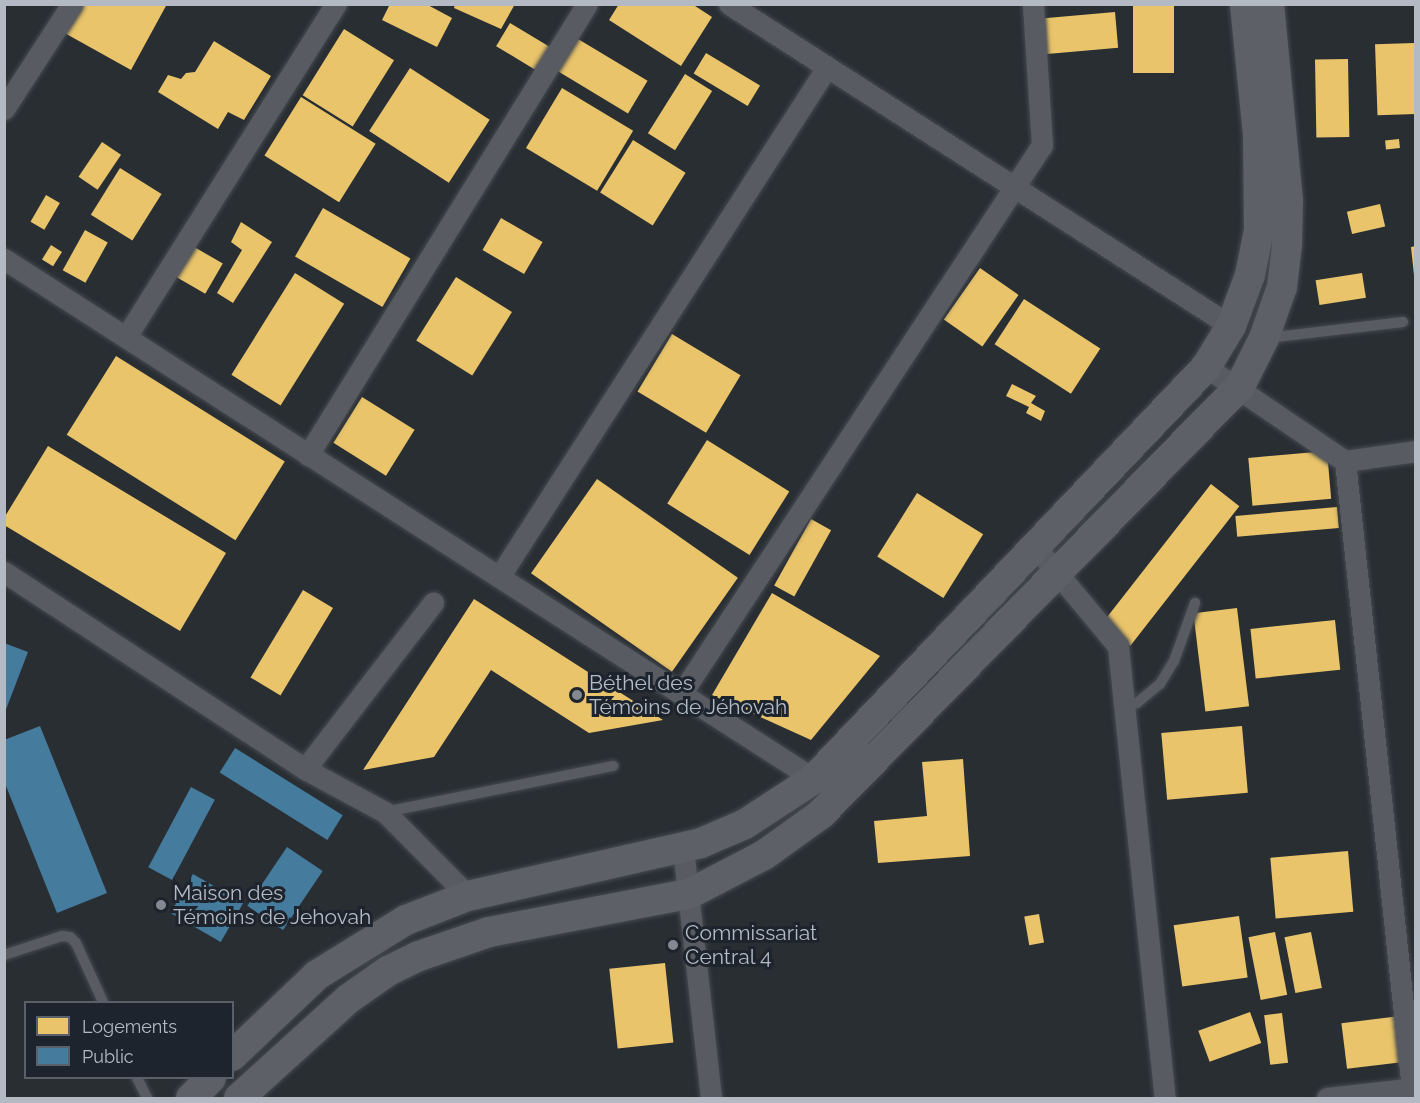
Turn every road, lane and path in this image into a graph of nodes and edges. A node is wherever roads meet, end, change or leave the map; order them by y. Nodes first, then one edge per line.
1 (72, 4) edge
2 (336, 4) edge
3 (587, 4) edge
4 (729, 4) edge
5 (1033, 4) edge
6 (1245, 4) edge
7 (1269, 4) edge
8 (827, 67) junction
9 (4, 109) edge
10 (1014, 187) junction
11 (4, 259) edge
12 (1403, 322) dead end
13 (1231, 326) junction
14 (126, 337) junction
15 (1264, 339) junction
16 (1206, 367) junction
17 (1240, 386) junction
18 (1416, 451) edge
19 (308, 454) junction
20 (1345, 461) junction
21 (1033, 544) junction
22 (4, 572) edge
23 (1057, 573) junction
24 (499, 577) junction
25 (434, 603) dead end
26 (1195, 603) dead end
27 (681, 694) junction
28 (1124, 706) junction
29 (613, 766) dead end
30 (305, 769) junction
31 (814, 779) junction
32 (384, 812) junction
33 (683, 848) junction
34 (689, 894) junction
35 (468, 896) junction
36 (4, 955) edge
37 (103, 1001) edge
38 (234, 1054) edge
39 (138, 1079) edge
40 (209, 1079) edge
41 (1414, 1091) edge
42 (147, 1098) edge
43 (191, 1098) edge
44 (239, 1098) edge
45 (711, 1098) edge
46 (1165, 1098) edge
47 (1327, 1098) edge

1 - 9 street
2 - 14 street
3 - 19 street
4 - 8 street
5 - 10 street
6 - 13 main road
7 - 15 main road
8 - 10 street
8 - 24 street
10 - 13 street
10 - 27 street
11 - 14 street
12 - 15 lane
13 - 16 main road
14 - 19 street
15 - 17 main road
16 - 17 street
16 - 21 main road
17 - 20 street
17 - 23 main road
18 - 20 street
19 - 24 street
20 - 41 street
21 - 23 street
21 - 31 main road
22 - 30 street
23 - 28 street
23 - 34 main road
24 - 27 street
25 - 30 street
26 - 28 lane
27 - 31 street
28 - 46 street
29 - 32 lane
30 - 32 street
31 - 33 main road
32 - 35 street
33 - 34 street
33 - 35 main road
34 - 44 main road
34 - 45 street
35 - 38 main road
36 - 37 lane
39 - 42 lane
40 - 43 main road
41 - 47 street

